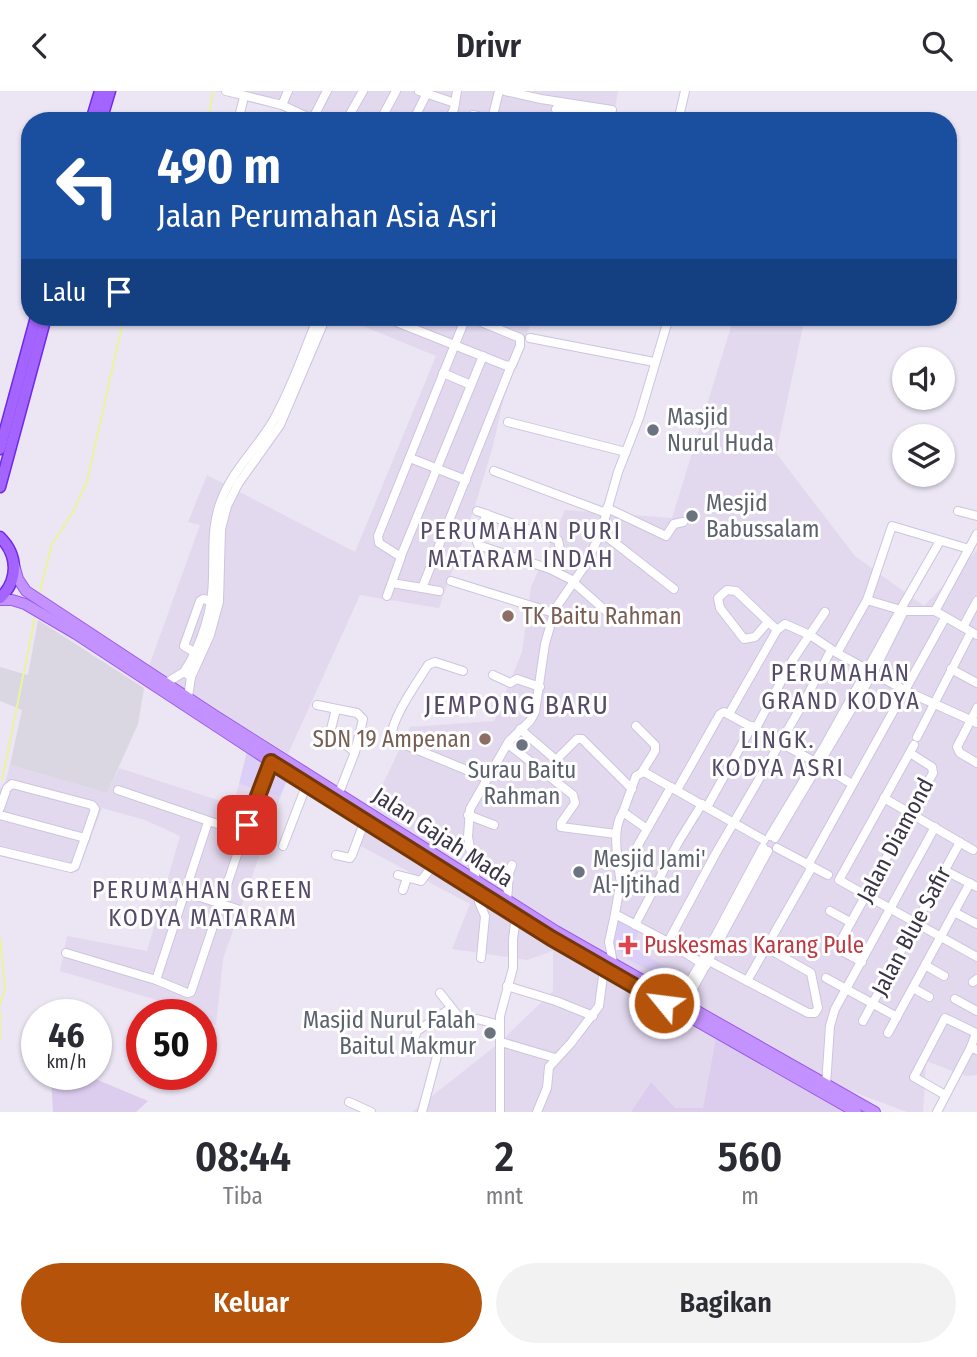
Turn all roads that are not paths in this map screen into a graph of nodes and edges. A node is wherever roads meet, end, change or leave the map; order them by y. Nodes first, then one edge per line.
1 (100, 91) edge
2 (110, 91) edge
3 (226, 91) edge
4 (288, 91) edge
5 (327, 91) edge
6 (363, 91) edge
7 (396, 91) edge
8 (457, 91) edge
9 (499, 91) edge
10 (505, 91) edge
11 (685, 91) edge
12 (425, 92) edge
13 (532, 94) edge
14 (249, 96) edge
15 (454, 103) junction
16 (282, 105) junction
17 (556, 109) dead end
18 (612, 110) dead end
19 (94, 112) edge
20 (104, 112) edge
21 (297, 112) edge
22 (318, 112) edge
23 (351, 112) edge
24 (385, 112) edge
25 (417, 112) edge
26 (451, 112) edge
27 (496, 112) edge
28 (575, 112) edge
29 (680, 112) edge
30 (34, 326) edge
31 (44, 326) edge
32 (315, 326) edge
33 (322, 326) edge
34 (407, 326) edge
35 (463, 326) edge
36 (490, 326) edge
37 (666, 326) edge
38 (530, 338) dead end
39 (454, 344) junction
40 (483, 356) junction
41 (654, 362) junction
42 (511, 366) junction
43 (443, 373) junction
44 (471, 385) junction
45 (286, 404) junction
46 (508, 422) dead end
47 (0, 449) edge
48 (626, 452) junction
49 (410, 458) junction
50 (437, 469) junction
51 (494, 471) dead end
52 (466, 480) junction
53 (0, 487) edge
54 (606, 510) junction
55 (958, 511) dead end
56 (977, 516) edge
57 (683, 522) dead end
58 (601, 532) junction
59 (977, 534) edge
60 (1, 537) edge
61 (940, 541) junction
62 (969, 549) junction
63 (401, 556) junction
64 (14, 565) junction
65 (550, 569) junction
66 (451, 580) dead end
67 (573, 581) junction
68 (391, 583) junction
69 (422, 588) junction
70 (674, 589) dead end
71 (439, 591) dead end
72 (387, 596) dead end
73 (0, 599) edge
74 (867, 600) junction
75 (977, 601) edge
76 (215, 602) junction
77 (902, 609) junction
78 (935, 611) junction
79 (825, 612) dead end
80 (554, 613) junction
81 (945, 618) junction
82 (615, 619) dead end
83 (768, 622) junction
84 (777, 631) junction
85 (970, 631) edge
86 (189, 632) junction
87 (810, 635) junction
88 (201, 637) junction
89 (834, 651) junction
90 (194, 652) junction
91 (951, 669) junction
92 (463, 671) dead end
93 (870, 672) junction
94 (188, 675) junction
95 (493, 675) dead end
96 (166, 683) junction
97 (977, 683) edge
98 (540, 687) junction
99 (905, 691) junction
100 (180, 696) junction
101 (934, 704) junction
102 (317, 705) dead end
103 (977, 708) edge
104 (336, 709) junction
105 (725, 714) junction
106 (974, 721) edge
107 (636, 726) dead end
108 (754, 727) junction
109 (520, 729) junction
110 (781, 742) junction
111 (508, 744) junction
112 (913, 745) junction
113 (355, 752) junction
114 (271, 762) junction
115 (977, 763) edge
116 (819, 764) junction
117 (645, 773) junction
118 (486, 778) junction
119 (308, 780) junction
120 (852, 784) junction
121 (674, 788) junction
122 (632, 789) junction
123 (118, 790) dead end
124 (339, 793) junction
125 (884, 798) junction
126 (704, 805) junction
127 (0, 808) edge
128 (623, 813) junction
129 (910, 813) junction
130 (0, 815) edge
131 (468, 815) junction
132 (365, 820) junction
133 (208, 822) junction
134 (733, 823) junction
135 (494, 825) dead end
136 (935, 827) junction
137 (647, 829) junction
138 (244, 833) junction
139 (616, 834) junction
140 (85, 838) junction
141 (960, 842) junction
142 (770, 844) junction
143 (283, 846) dead end
144 (973, 850) dead end
145 (0, 851) edge
146 (336, 856) dead end
147 (441, 865) junction
148 (512, 865) dead end
149 (810, 866) junction
150 (944, 870) junction
151 (828, 875) dead end
152 (476, 881) junction
153 (620, 885) junction
154 (973, 885) edge
155 (169, 887) dead end
156 (403, 890) dead end
157 (186, 892) junction
158 (478, 893) junction
159 (865, 896) junction
160 (507, 901) junction
161 (220, 904) junction
162 (237, 909) dead end
163 (891, 909) junction
164 (831, 911) dead end
165 (954, 912) junction
166 (516, 916) junction
167 (618, 916) junction
168 (850, 922) junction
169 (915, 923) junction
170 (977, 924) edge
171 (635, 925) junction
172 (554, 935) junction
173 (940, 937) junction
174 (668, 942) junction
175 (767, 948) junction
176 (66, 953) dead end
177 (977, 957) edge
178 (481, 958) dead end
179 (862, 962) junction
180 (705, 964) junction
181 (925, 965) junction
182 (608, 966) junction
183 (944, 976) dead end
184 (826, 978) dead end
185 (156, 981) junction
186 (747, 981) junction
187 (507, 986) junction
188 (644, 987) junction
189 (913, 988) junction
190 (847, 989) junction
191 (440, 993) dead end
192 (929, 997) dead end
193 (955, 999) dead end
194 (681, 1003) junction
195 (873, 1003) junction
196 (448, 1010) junction
197 (977, 1011) edge
198 (593, 1016) junction
199 (897, 1017) junction
200 (863, 1021) dead end
201 (500, 1025) junction
202 (716, 1028) junction
203 (888, 1033) dead end
204 (501, 1042) junction
205 (974, 1048) edge
206 (555, 1058) junction
207 (826, 1085) junction
208 (946, 1095) junction
209 (349, 1102) dead end
210 (371, 1112) edge
211 (422, 1112) edge
212 (500, 1112) edge
213 (537, 1112) edge
214 (856, 1112) edge
215 (875, 1112) edge
216 (937, 1112) edge

1 - 19 highway
2 - 20 highway
3 - 14 street
4 - 16 street
5 - 22 street
6 - 23 street
7 - 24 street
8 - 15 street
9 - 27 street
10 - 13 street
11 - 29 street
12 - 15 street
12 - 25 street
13 - 18 street
14 - 16 street
15 - 26 street
16 - 21 street
17 - 28 street
30 - 47 highway
31 - 53 highway
32 - 45 street
33 - 45 street
34 - 39 street
35 - 39 street
36 - 42 street
37 - 41 street
38 - 41 street
39 - 40 street
39 - 43 street
40 - 42 street
40 - 44 street
41 - 48 street
42 - 52 street
43 - 44 street
43 - 49 street
44 - 50 street
45 - 76 street
46 - 48 street
48 - 54 street
49 - 50 street
49 - 63 street
50 - 52 street
50 - 63 street
51 - 54 street
52 - 69 street
54 - 57 street
54 - 58 street
55 - 56 street
58 - 67 street
58 - 70 street
59 - 62 street
60 - 64 highway
61 - 62 street
61 - 74 street
61 - 77 street
62 - 78 street
63 - 68 street
64 - 73 highway
64 - 96 main road, Jalan Gajah Mada
65 - 65 street
65 - 67 street
66 - 80 street
67 - 80 street
67 - 82 street
68 - 69 street
68 - 72 street
69 - 71 street
73 - 100 main road, Jalan Gajah Mada
74 - 77 street
74 - 89 street
75 - 85 street
76 - 86 street
76 - 88 street
76 - 94 street
77 - 78 street
77 - 93 street
78 - 81 street
79 - 87 street
80 - 98 street
81 - 85 street
81 - 99 street
83 - 83 street
83 - 84 street
84 - 87 street
84 - 105 street
85 - 91 street
86 - 88 street
86 - 90 street
87 - 89 street
87 - 108 street
88 - 90 street
89 - 93 street
89 - 110 street
90 - 94 street
91 - 97 street
91 - 101 street
92 - 118 street
93 - 99 street
93 - 116 street
94 - 96 street
94 - 100 street
95 - 98 street
96 - 100 main road, Jalan Gajah Mada
98 - 109 street
99 - 101 street
99 - 120 street
100 - 114 main road, Jalan Gajah Mada
100 - 119 main road, Jalan Gajah Mada
101 - 106 street
101 - 112 street
102 - 104 street
103 - 106 street
104 - 113 street
104 - 113 street
105 - 108 street
105 - 121 street
106 - 115 street
107 - 117 street
108 - 110 street
108 - 126 street
109 - 111 street
109 - 122 street
110 - 116 street
110 - 134 street
111 - 118 street
111 - 139 street
112 - 125 street
112 - 129 street, Jalan Diamond
113 - 124 street
114 - 119 main road, Jalan Gajah Mada
114 - 138 street
116 - 120 street
116 - 142 street
117 - 121 street
117 - 122 street
118 - 131 street
119 - 124 main road, Jalan Gajah Mada
119 - 132 main road, Jalan Gajah Mada
119 - 143 street
120 - 149 street
121 - 126 street
121 - 137 street
122 - 128 street
123 - 133 street
124 - 147 main road, Jalan Gajah Mada
125 - 129 street
125 - 159 street
126 - 134 street
126 - 171 street
127 - 140 street
128 - 137 street
128 - 139 street
129 - 136 street
129 - 159 street, Jalan Diamond
130 - 140 street
131 - 135 street
131 - 152 street
132 - 146 street
132 - 147 main road, Jalan Gajah Mada
133 - 138 street
133 - 157 street
134 - 142 street
134 - 174 street
136 - 141 street
136 - 163 street
137 - 153 street
138 - 161 street
139 - 153 street
140 - 145 street
141 - 144 street
141 - 150 street, Jalan Blue Safir
142 - 149 street
142 - 180 street
147 - 152 main road, Jalan Gajah Mada
147 - 156 street
147 - 158 main road, Jalan Gajah Mada
148 - 160 street
149 - 151 street
149 - 175 street
150 - 154 street
150 - 169 street, Jalan Blue Safir
152 - 160 main road, Jalan Gajah Mada
153 - 167 street
154 - 165 street
155 - 157 street
157 - 161 street
157 - 185 street
158 - 166 main road, Jalan Gajah Mada
158 - 178 street
159 - 163 street
159 - 168 street, Jalan Diamond
160 - 172 main road, Jalan Gajah Mada
161 - 162 street
161 - 185 street
163 - 169 street
163 - 179 street
164 - 168 street
165 - 170 street
165 - 173 street
166 - 172 main road, Jalan Gajah Mada
166 - 187 street
167 - 171 street
167 - 182 street
168 - 179 street, Jalan Diamond
169 - 173 street
169 - 195 street, Jalan Blue Safir
171 - 174 street
172 - 182 main road, Jalan Gajah Mada
173 - 177 street
173 - 181 street
174 - 180 street
175 - 186 street
175 - 186 street
176 - 185 street
179 - 190 street
180 - 186 street
180 - 194 street
181 - 183 street
181 - 189 street
182 - 188 main road, Jalan Gajah Mada
182 - 198 street
184 - 190 street
187 - 198 street
187 - 201 street
188 - 194 main road, Jalan Gajah Mada
188 - 202 main road, Jalan Gajah Mada
189 - 192 street
189 - 199 street
190 - 195 street
190 - 207 street
191 - 196 street
193 - 197 street
194 - 202 main road, Jalan Gajah Mada
195 - 199 street
195 - 200 street, Jalan Blue Safir
196 - 201 street
196 - 211 street
198 - 206 street
199 - 203 street
201 - 204 street
202 - 207 main road, Jalan Gajah Mada
202 - 214 main road, Jalan Gajah Mada
204 - 206 street
204 - 212 street
205 - 208 street
205 - 208 street
206 - 213 street
207 - 215 main road, Jalan Gajah Mada
208 - 216 street
209 - 210 street

